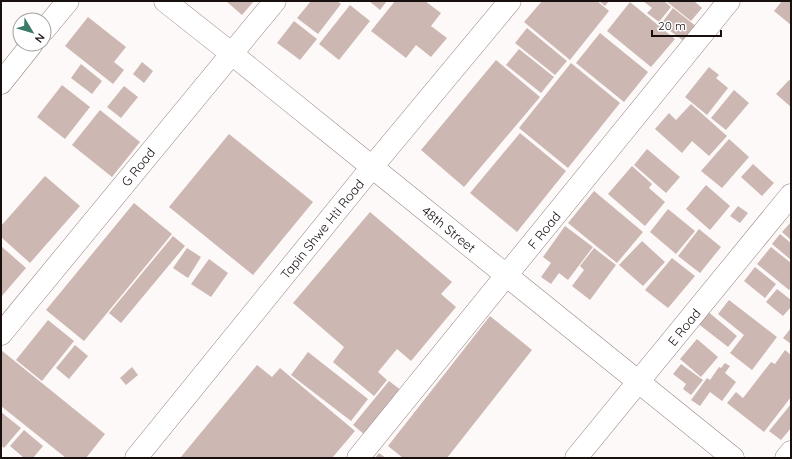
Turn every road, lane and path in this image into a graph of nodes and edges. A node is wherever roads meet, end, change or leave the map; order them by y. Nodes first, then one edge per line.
1 (68, 1) edge
2 (165, 1) edge
3 (275, 1) edge
4 (510, 1) edge
5 (729, 1) edge
6 (52, 20) edge
7 (25, 52) edge
8 (232, 54) junction
9 (1, 82) edge
10 (372, 168) junction
11 (791, 195) edge
12 (507, 275) junction
13 (1, 334) edge
14 (639, 383) junction
15 (791, 452) edge
16 (136, 458) edge
17 (358, 458) edge
18 (576, 458) edge
19 (733, 458) edge
20 (786, 458) edge

1 - 6 street
2 - 8 street, 48th Street
3 - 8 street, G Road
4 - 10 street, Tapin Shwe Hti Road
5 - 12 street, F Road
7 - 9 street
8 - 10 street, 48th Street
8 - 13 street, G Road
10 - 12 street, 48th Street
10 - 16 street, Tapin Shwe Hti Road
11 - 14 street, E Road
12 - 14 street, 48th Street
12 - 17 street, F Road
14 - 18 street, E Road
14 - 19 street, 48th Street
15 - 20 street

